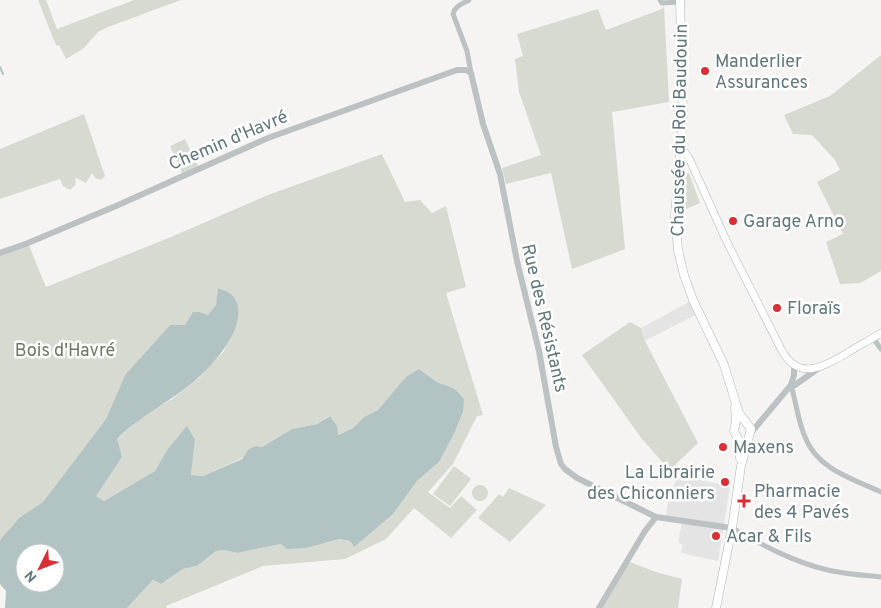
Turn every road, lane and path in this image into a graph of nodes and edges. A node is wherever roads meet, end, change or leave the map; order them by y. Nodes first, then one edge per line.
1 (469, 0) edge
2 (660, 0) edge
3 (680, 1) edge
4 (471, 73) junction
5 (681, 147) junction
6 (0, 253) edge
7 (881, 333) edge
8 (873, 338) junction
9 (881, 349) edge
10 (794, 365) junction
11 (819, 368) junction
12 (791, 385) junction
13 (734, 399) junction
14 (760, 420) junction
15 (746, 423) junction
16 (734, 428) junction
17 (749, 435) junction
18 (737, 437) junction
19 (741, 466) junction
20 (881, 492) edge
21 (656, 517) junction
22 (732, 528) junction
23 (881, 578) edge
24 (598, 608) edge
25 (716, 608) edge

1 - 4 street
2 - 3 street
3 - 5 main road, Chaussée du Roi Baudouin
4 - 6 street, Chemin d'Havré
4 - 21 street, Rue des Résistants
5 - 10 main road
5 - 13 main road, Chaussée du Roi Baudouin
7 - 8 main road
8 - 9 street
8 - 11 main road
10 - 11 main road
10 - 12 street
11 - 12 street
12 - 14 street
12 - 20 street
13 - 15 main road, Chaussée du Roi Baudouin
13 - 16 main road, Chaussée du Roi Baudouin
14 - 15 street
14 - 17 street
15 - 16 main road
15 - 17 main road
16 - 18 main road
17 - 18 main road
17 - 19 main road
18 - 19 main road
19 - 22 main road
21 - 22 street, Rue des Résistants
21 - 24 street
22 - 23 street
22 - 25 main road

